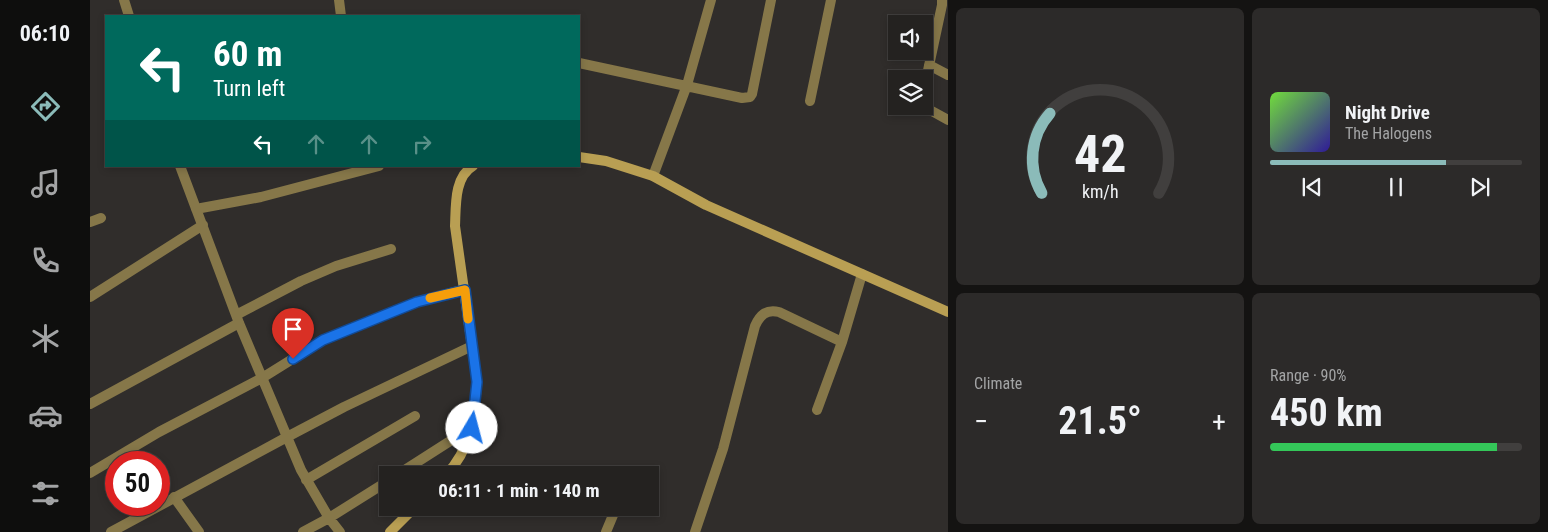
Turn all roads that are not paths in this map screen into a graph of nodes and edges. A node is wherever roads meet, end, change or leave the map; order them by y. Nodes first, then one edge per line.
1 (124, 0) edge
2 (339, 0) edge
3 (711, 0) edge
4 (770, 0) edge
5 (831, 0) edge
6 (942, 0) edge
7 (129, 15) edge
8 (341, 15) edge
9 (580, 62) edge
10 (929, 65) junction
11 (928, 70) edge
12 (948, 75) edge
13 (686, 85) junction
14 (810, 101) dead end
15 (933, 112) edge
16 (948, 120) edge
17 (580, 157) edge
18 (180, 167) edge
19 (472, 167) edge
20 (365, 168) edge
21 (653, 176) junction
22 (196, 209) junction
23 (101, 218) dead end
24 (90, 222) edge
25 (202, 225) junction
26 (391, 249) dead end
27 (862, 274) junction
28 (465, 290) junction
29 (90, 297) edge
30 (948, 312) edge
31 (238, 319) junction
32 (842, 342) junction
33 (472, 346) junction
34 (262, 378) junction
35 (90, 404) edge
36 (817, 410) dead end
37 (415, 416) dead end
38 (472, 428) junction
39 (286, 436) junction
40 (411, 466) edge
41 (454, 466) edge
42 (90, 473) edge
43 (306, 480) junction
44 (379, 487) edge
45 (174, 497) junction
46 (406, 516) edge
47 (613, 516) edge
48 (329, 518) junction
49 (112, 532) edge
50 (199, 532) edge
51 (303, 532) edge
52 (340, 532) edge
53 (390, 532) edge
54 (606, 532) edge
55 (695, 532) edge

1 - 7 street
2 - 8 street
3 - 13 street
4 - 13 street
5 - 14 street
6 - 10 street
9 - 13 street
10 - 11 street
10 - 12 street
13 - 21 street
15 - 16 street
17 - 21 main road
18 - 22 street
19 - 28 main road
20 - 22 street
21 - 27 main road
22 - 25 street
23 - 24 street
25 - 29 street
25 - 31 street
26 - 31 street
27 - 30 main road
27 - 32 street
28 - 33 main road
28 - 34 street
31 - 34 street
31 - 35 street
32 - 36 street
32 - 55 street
33 - 38 main road
33 - 39 street
34 - 39 street
34 - 42 street
37 - 43 street
38 - 40 street
38 - 41 main road
39 - 43 street
39 - 45 street
43 - 48 street
44 - 48 street
45 - 49 street
45 - 50 street
46 - 53 main road
47 - 54 street
48 - 51 street
48 - 52 street

